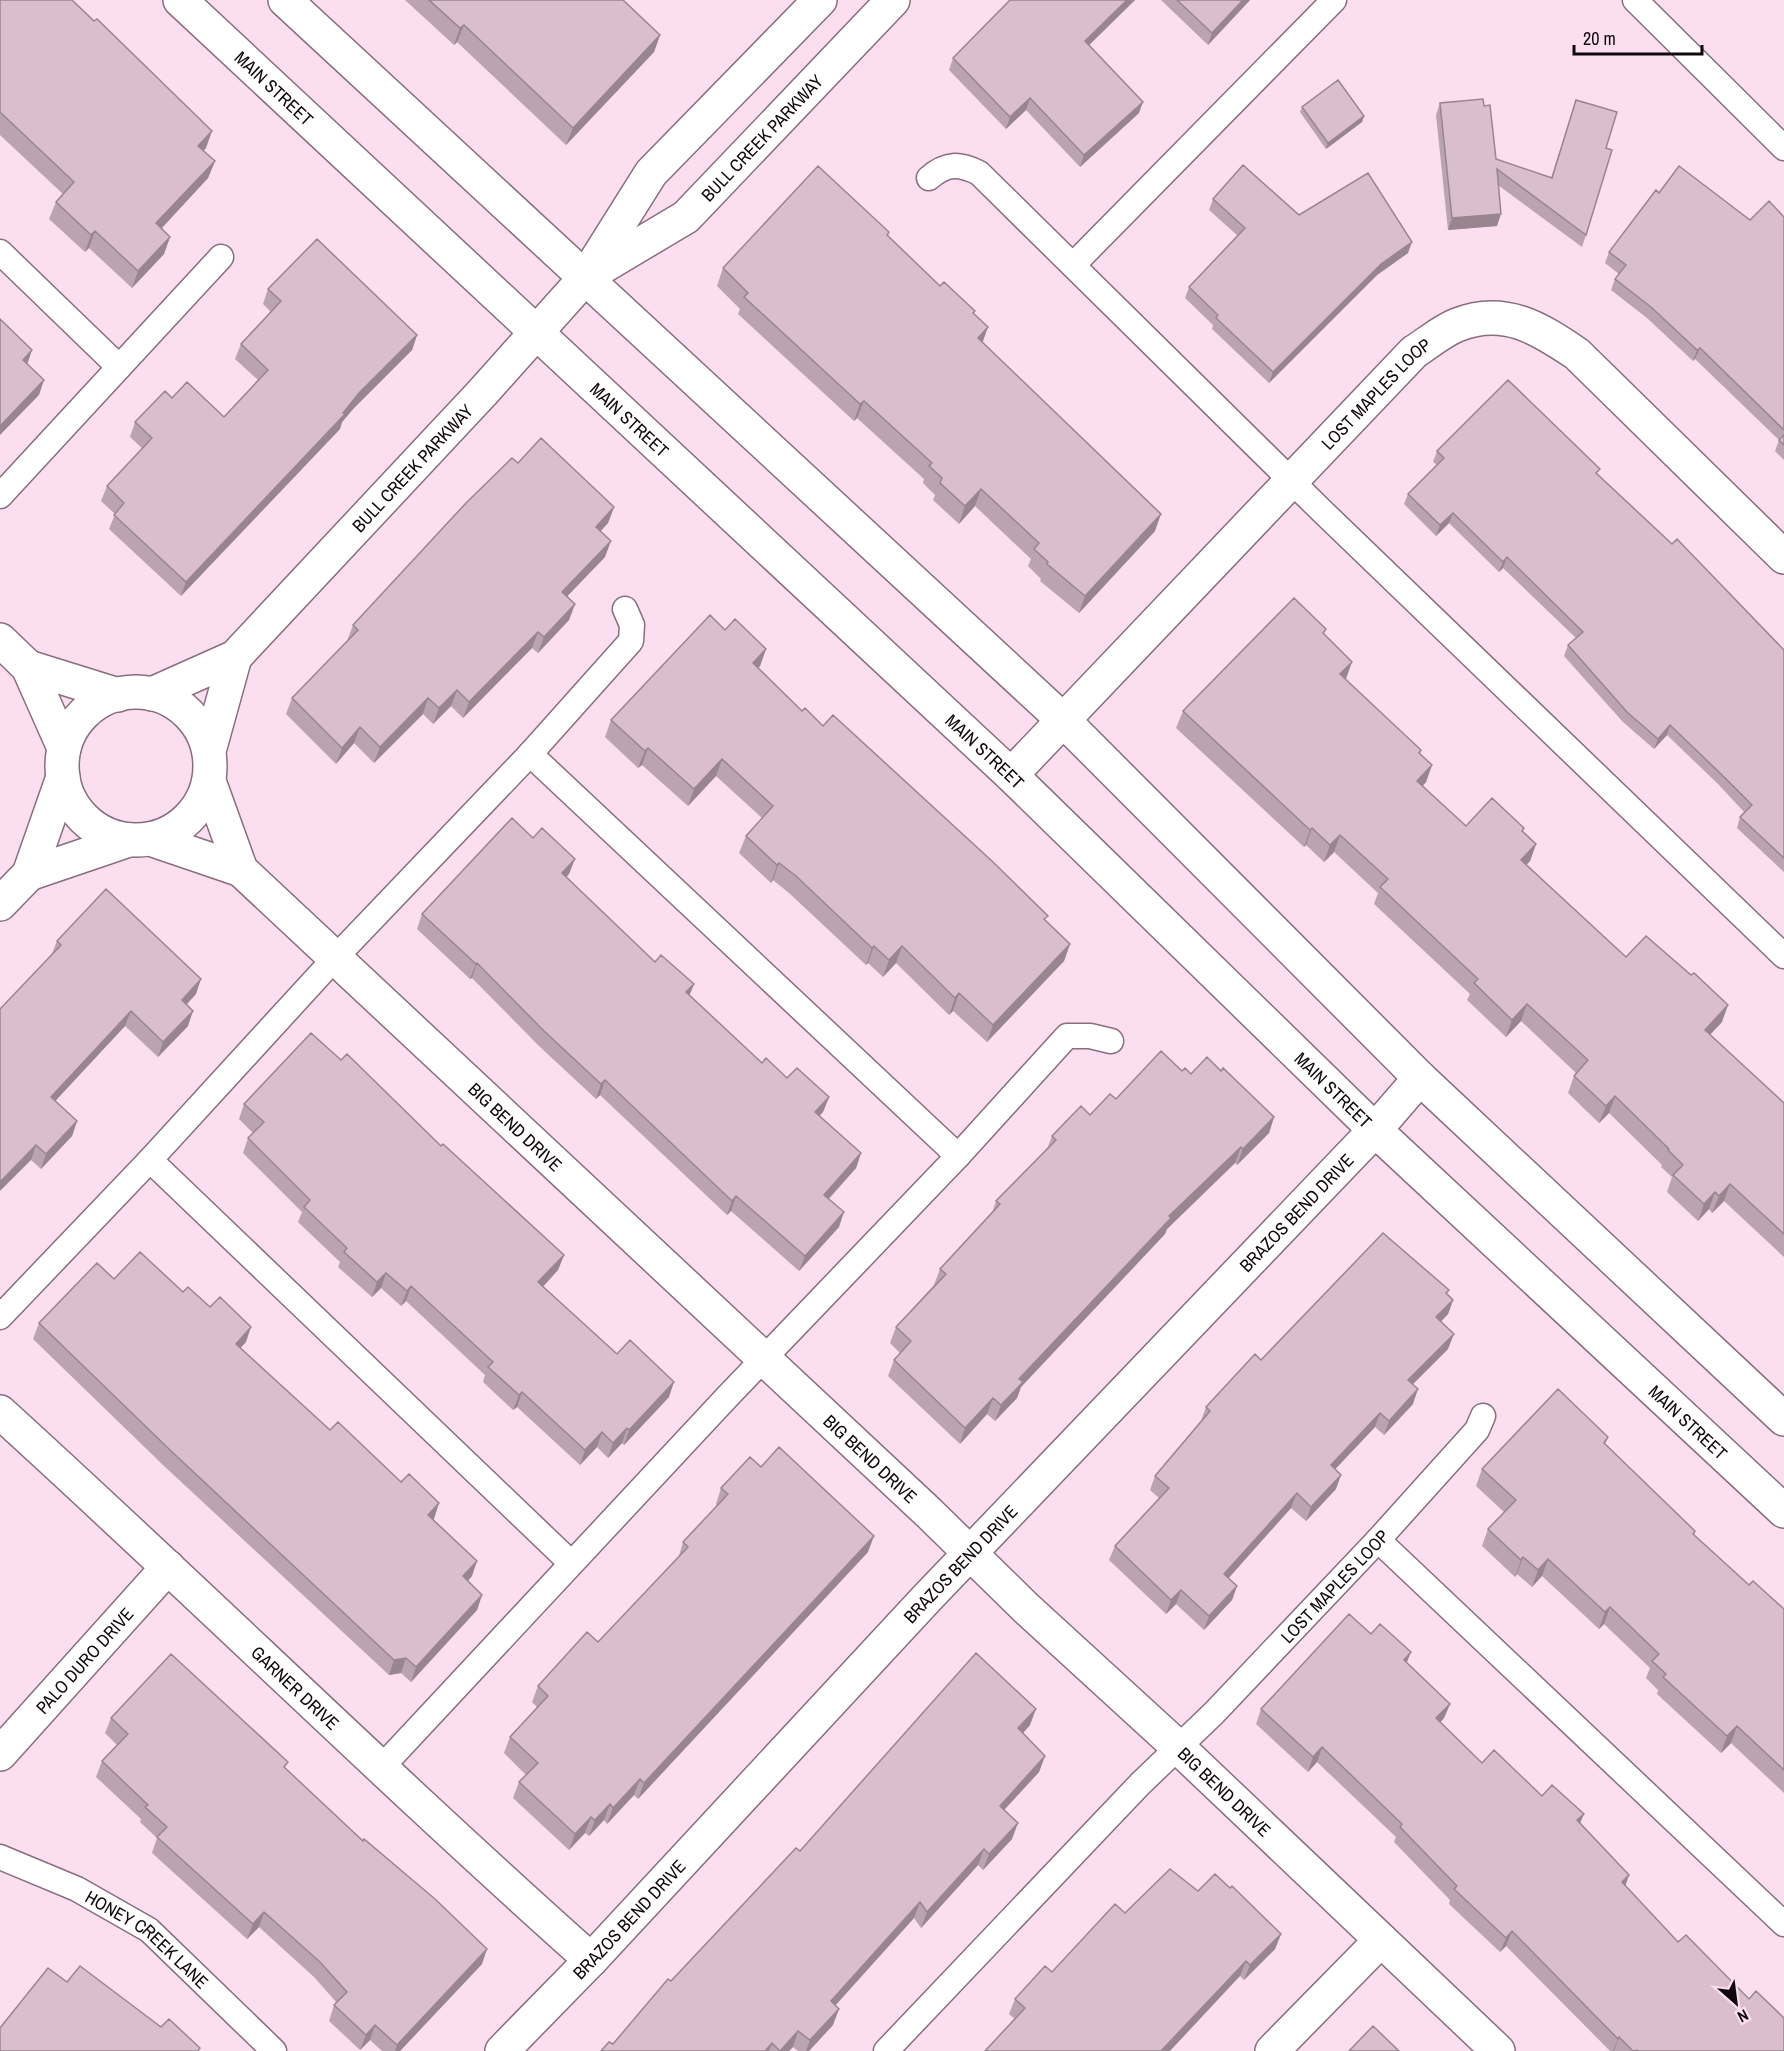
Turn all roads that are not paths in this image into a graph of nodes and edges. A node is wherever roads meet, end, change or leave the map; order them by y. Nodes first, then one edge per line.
1 (180, 0) edge
2 (285, 0) edge
3 (820, 0) edge
4 (893, 0) edge
5 (1334, 0) edge
6 (1635, 0) edge
7 (1784, 148) edge
8 (929, 178) dead end
9 (0, 252) edge
10 (221, 257) dead end
11 (1073, 265) junction
12 (585, 278) junction
13 (535, 331) junction
14 (119, 367) junction
15 (1292, 482) junction
16 (0, 496) edge
17 (1784, 557) edge
18 (625, 609) dead end
19 (0, 640) edge
20 (235, 657) junction
21 (28, 667) junction
22 (118, 694) junction
23 (153, 694) junction
24 (1063, 720) junction
25 (530, 754) junction
26 (64, 762) junction
27 (209, 766) junction
28 (1011, 775) junction
29 (140, 839) junction
30 (242, 870) junction
31 (29, 874) junction
32 (0, 904) edge
33 (1784, 956) edge
34 (335, 958) junction
35 (1111, 1041) dead end
36 (1420, 1078) junction
37 (1375, 1130) junction
38 (958, 1156) junction
39 (150, 1160) junction
40 (0, 1317) edge
41 (764, 1359) junction
42 (0, 1412) edge
43 (1483, 1416) dead end
44 (1784, 1419) edge
45 (1784, 1511) edge
46 (1378, 1540) junction
47 (970, 1552) junction
48 (571, 1563) junction
49 (168, 1568) junction
50 (1179, 1748) junction
51 (0, 1754) edge
52 (380, 1769) junction
53 (0, 1857) edge
54 (1784, 1924) edge
55 (1381, 1940) junction
56 (591, 1960) junction
57 (274, 2051) edge
58 (502, 2051) edge
59 (886, 2051) edge
60 (1272, 2051) edge
61 (1498, 2051) edge

1 - 13 street, MAIN STREET
2 - 12 street
3 - 12 street, BULL CREEK PARKWAY
4 - 12 street, BULL CREEK PARKWAY
5 - 11 lane
6 - 7 lane
8 - 11 lane
9 - 14 lane
10 - 14 lane
11 - 15 lane
12 - 13 street, BULL CREEK PARKWAY
12 - 24 street
13 - 20 street, BULL CREEK PARKWAY
13 - 28 street, MAIN STREET
14 - 16 lane
15 - 17 street, LOST MAPLES LOOP
15 - 24 street, LOST MAPLES LOOP
15 - 33 lane
18 - 25 lane
19 - 21 street
20 - 23 street, BULL CREEK PARKWAY
20 - 27 street, BULL CREEK PARKWAY
21 - 22 street
21 - 26 street
22 - 23 street
22 - 26 street
23 - 27 street
24 - 28 street, LOST MAPLES LOOP
24 - 36 street
25 - 34 lane
25 - 38 lane
26 - 29 street
26 - 31 street
27 - 29 street
27 - 30 street, BIG BEND DRIVE
28 - 37 street, MAIN STREET
29 - 30 street, BIG BEND DRIVE
29 - 31 street
30 - 34 street, BIG BEND DRIVE
31 - 32 street
34 - 39 lane
34 - 41 street, BIG BEND DRIVE
35 - 38 lane
36 - 37 street, BRAZOS BEND DRIVE
36 - 44 street
37 - 45 street, MAIN STREET
37 - 47 street, BRAZOS BEND DRIVE
38 - 41 lane
39 - 40 lane
39 - 48 lane
41 - 47 street, BIG BEND DRIVE
41 - 48 lane
42 - 49 street, GARNER DRIVE
43 - 46 lane, LOST MAPLES LOOP
46 - 50 lane, LOST MAPLES LOOP
46 - 54 lane
47 - 50 street, BIG BEND DRIVE
47 - 56 street, BRAZOS BEND DRIVE
48 - 52 lane
49 - 51 street, PALO DURO DRIVE
49 - 52 street, GARNER DRIVE
50 - 55 street, BIG BEND DRIVE
50 - 59 lane, LOST MAPLES LOOP
52 - 56 street, GARNER DRIVE
53 - 57 lane, HONEY CREEK LANE
55 - 60 street
55 - 61 street, BIG BEND DRIVE
56 - 58 street, BRAZOS BEND DRIVE

